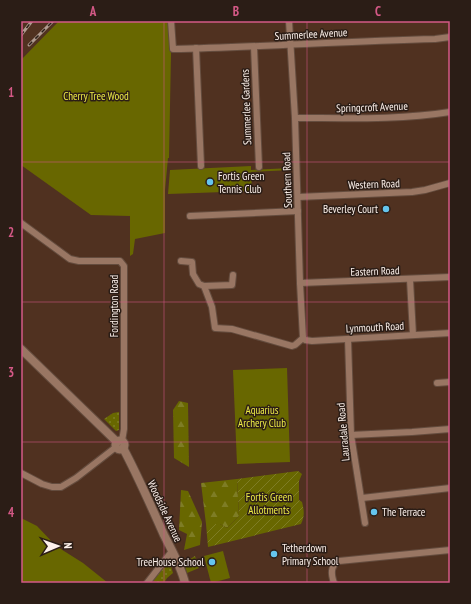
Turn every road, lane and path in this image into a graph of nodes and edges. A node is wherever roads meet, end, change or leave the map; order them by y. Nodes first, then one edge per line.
1 (171, 21) edge
2 (289, 21) edge
3 (450, 37) edge
4 (290, 44) junction
5 (254, 47) junction
6 (196, 48) junction
7 (450, 112) edge
8 (295, 118) junction
9 (201, 166) dead end
10 (259, 167) dead end
11 (450, 182) edge
12 (298, 197) junction
13 (298, 211) junction
14 (190, 216) dead end
15 (21, 223) edge
16 (181, 261) dead end
17 (233, 275) dead end
18 (450, 277) edge
19 (410, 280) junction
20 (300, 283) junction
21 (204, 286) junction
22 (450, 333) edge
23 (413, 335) junction
24 (303, 338) junction
25 (348, 339) junction
26 (21, 349) edge
27 (450, 382) edge
28 (437, 383) dead end
29 (450, 429) edge
30 (351, 435) junction
31 (120, 445) junction
32 (21, 473) edge
33 (450, 488) edge
34 (362, 498) junction
35 (365, 523) dead end
36 (450, 550) edge
37 (172, 552) junction
38 (146, 583) edge
39 (185, 583) edge
40 (334, 583) edge

1 - 6 street, Summerlee Avenue
2 - 4 street, Southern Road
3 - 4 street, Summerlee Avenue
4 - 5 street, Summerlee Avenue
4 - 8 street, Southern Road
5 - 6 street, Summerlee Avenue
5 - 10 street, Summerlee Gardens
6 - 9 street
7 - 8 street, Springcroft Avenue
8 - 12 street, Southern Road
11 - 12 street, Western Road
12 - 13 street, Southern Road
13 - 14 street
13 - 20 street, Southern Road
15 - 31 street, Fordington Road
16 - 21 street
17 - 21 street
18 - 19 street, Eastern Road
19 - 20 street, Eastern Road
19 - 23 street
20 - 24 street, Southern Road
21 - 24 street
22 - 23 street, Lynmouth Road
23 - 25 street, Lynmouth Road
24 - 25 street, Lynmouth Road
25 - 30 street, Lauradale Road
26 - 31 street, Woodside Avenue
27 - 28 street
29 - 30 street
30 - 34 street, Lauradale Road
31 - 32 street
31 - 37 street, Woodside Avenue
33 - 34 street
34 - 35 street, Lauradale Road
36 - 40 street
37 - 38 street
37 - 39 street, Woodside Avenue

